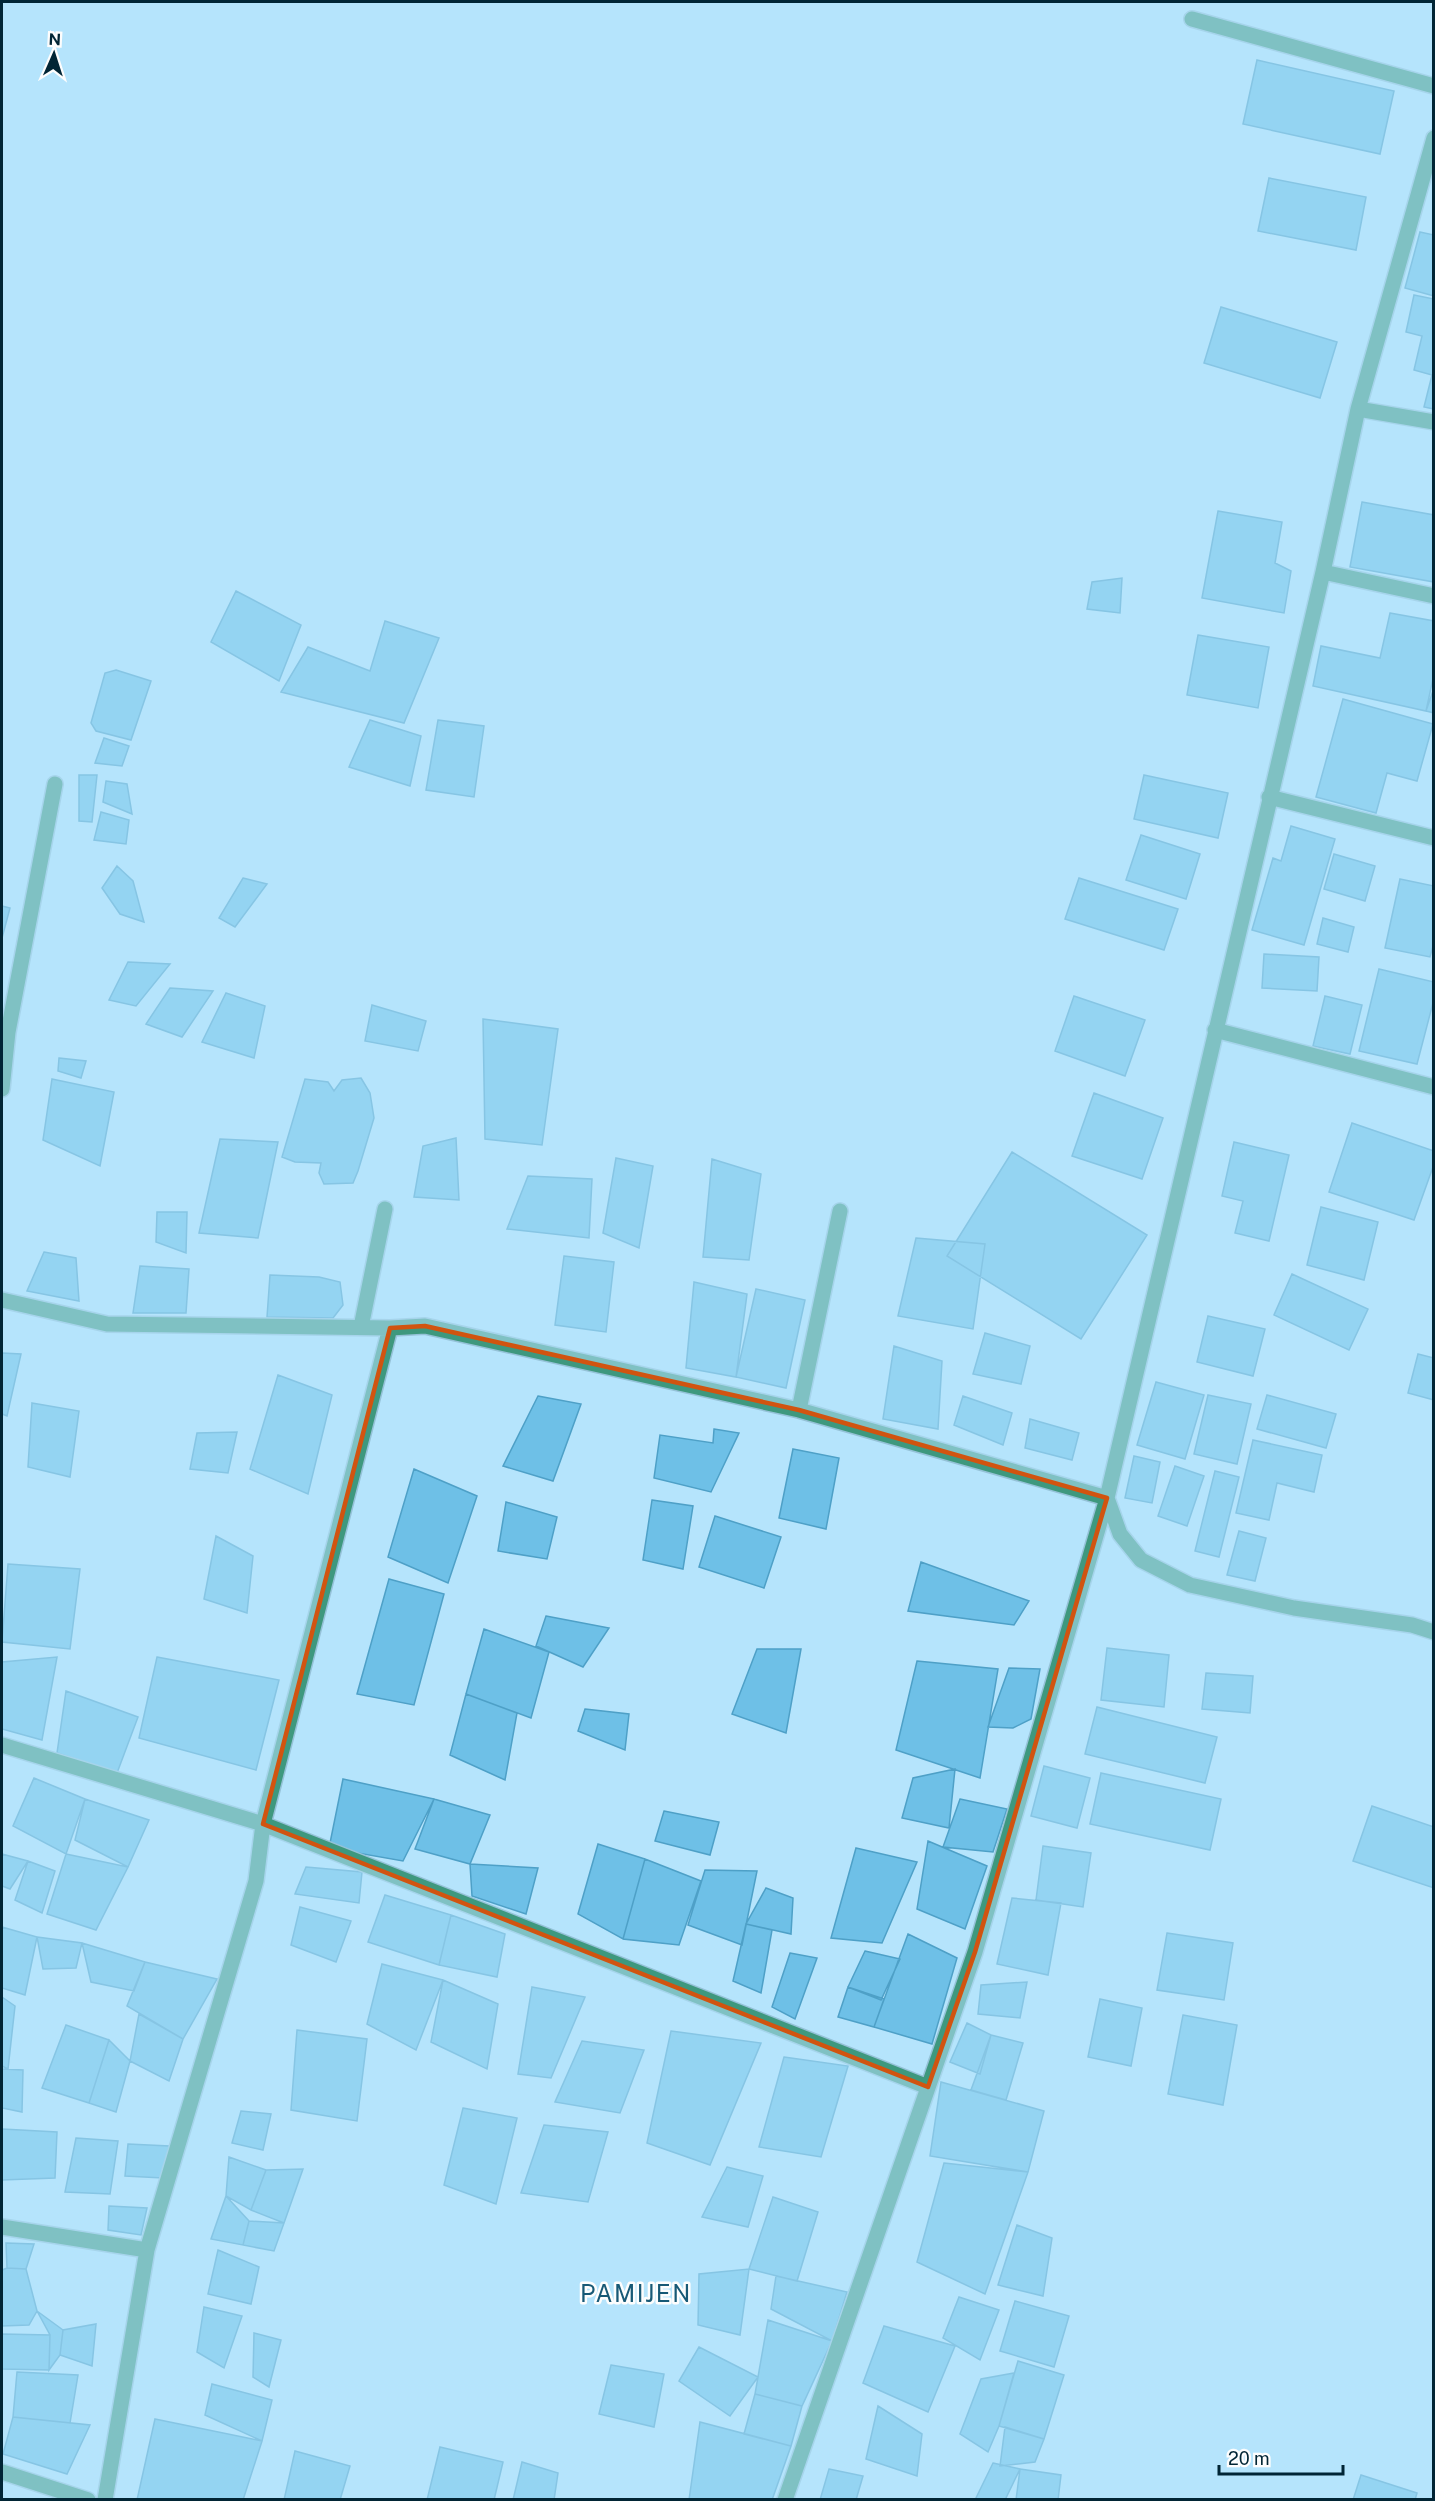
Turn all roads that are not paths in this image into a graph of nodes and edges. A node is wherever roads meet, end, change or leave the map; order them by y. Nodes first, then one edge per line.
1 (1192, 19) dead end
2 (1434, 86) edge
3 (1434, 138) edge
4 (1358, 409) junction
5 (1434, 422) edge
6 (1323, 572) junction
7 (1434, 596) edge
8 (55, 784) dead end
9 (1269, 797) junction
10 (1434, 838) edge
11 (1215, 1029) junction
12 (1434, 1087) edge
13 (2, 1089) edge
14 (385, 1209) dead end
15 (840, 1212) dead end
16 (2, 1300) edge
17 (361, 1328) junction
18 (390, 1328) junction
19 (799, 1410) junction
20 (1107, 1498) junction
21 (1434, 1632) edge
22 (2, 1745) edge
23 (262, 1824) junction
24 (928, 2087) junction
25 (2, 2226) edge
26 (147, 2250) junction
27 (2, 2472) edge
28 (88, 2499) edge
29 (105, 2499) edge
30 (784, 2499) edge

1 - 2 street
3 - 4 street
4 - 5 street
4 - 6 street
6 - 7 street
6 - 9 street
8 - 13 street
9 - 10 street
9 - 11 street
11 - 12 street
11 - 20 street
14 - 17 street
15 - 19 street
16 - 17 street
17 - 18 street
18 - 19 street
18 - 23 street
19 - 20 street
20 - 21 street
20 - 24 street
22 - 23 street
23 - 24 street
23 - 26 street
24 - 30 street
25 - 26 street
26 - 29 street
27 - 28 street

